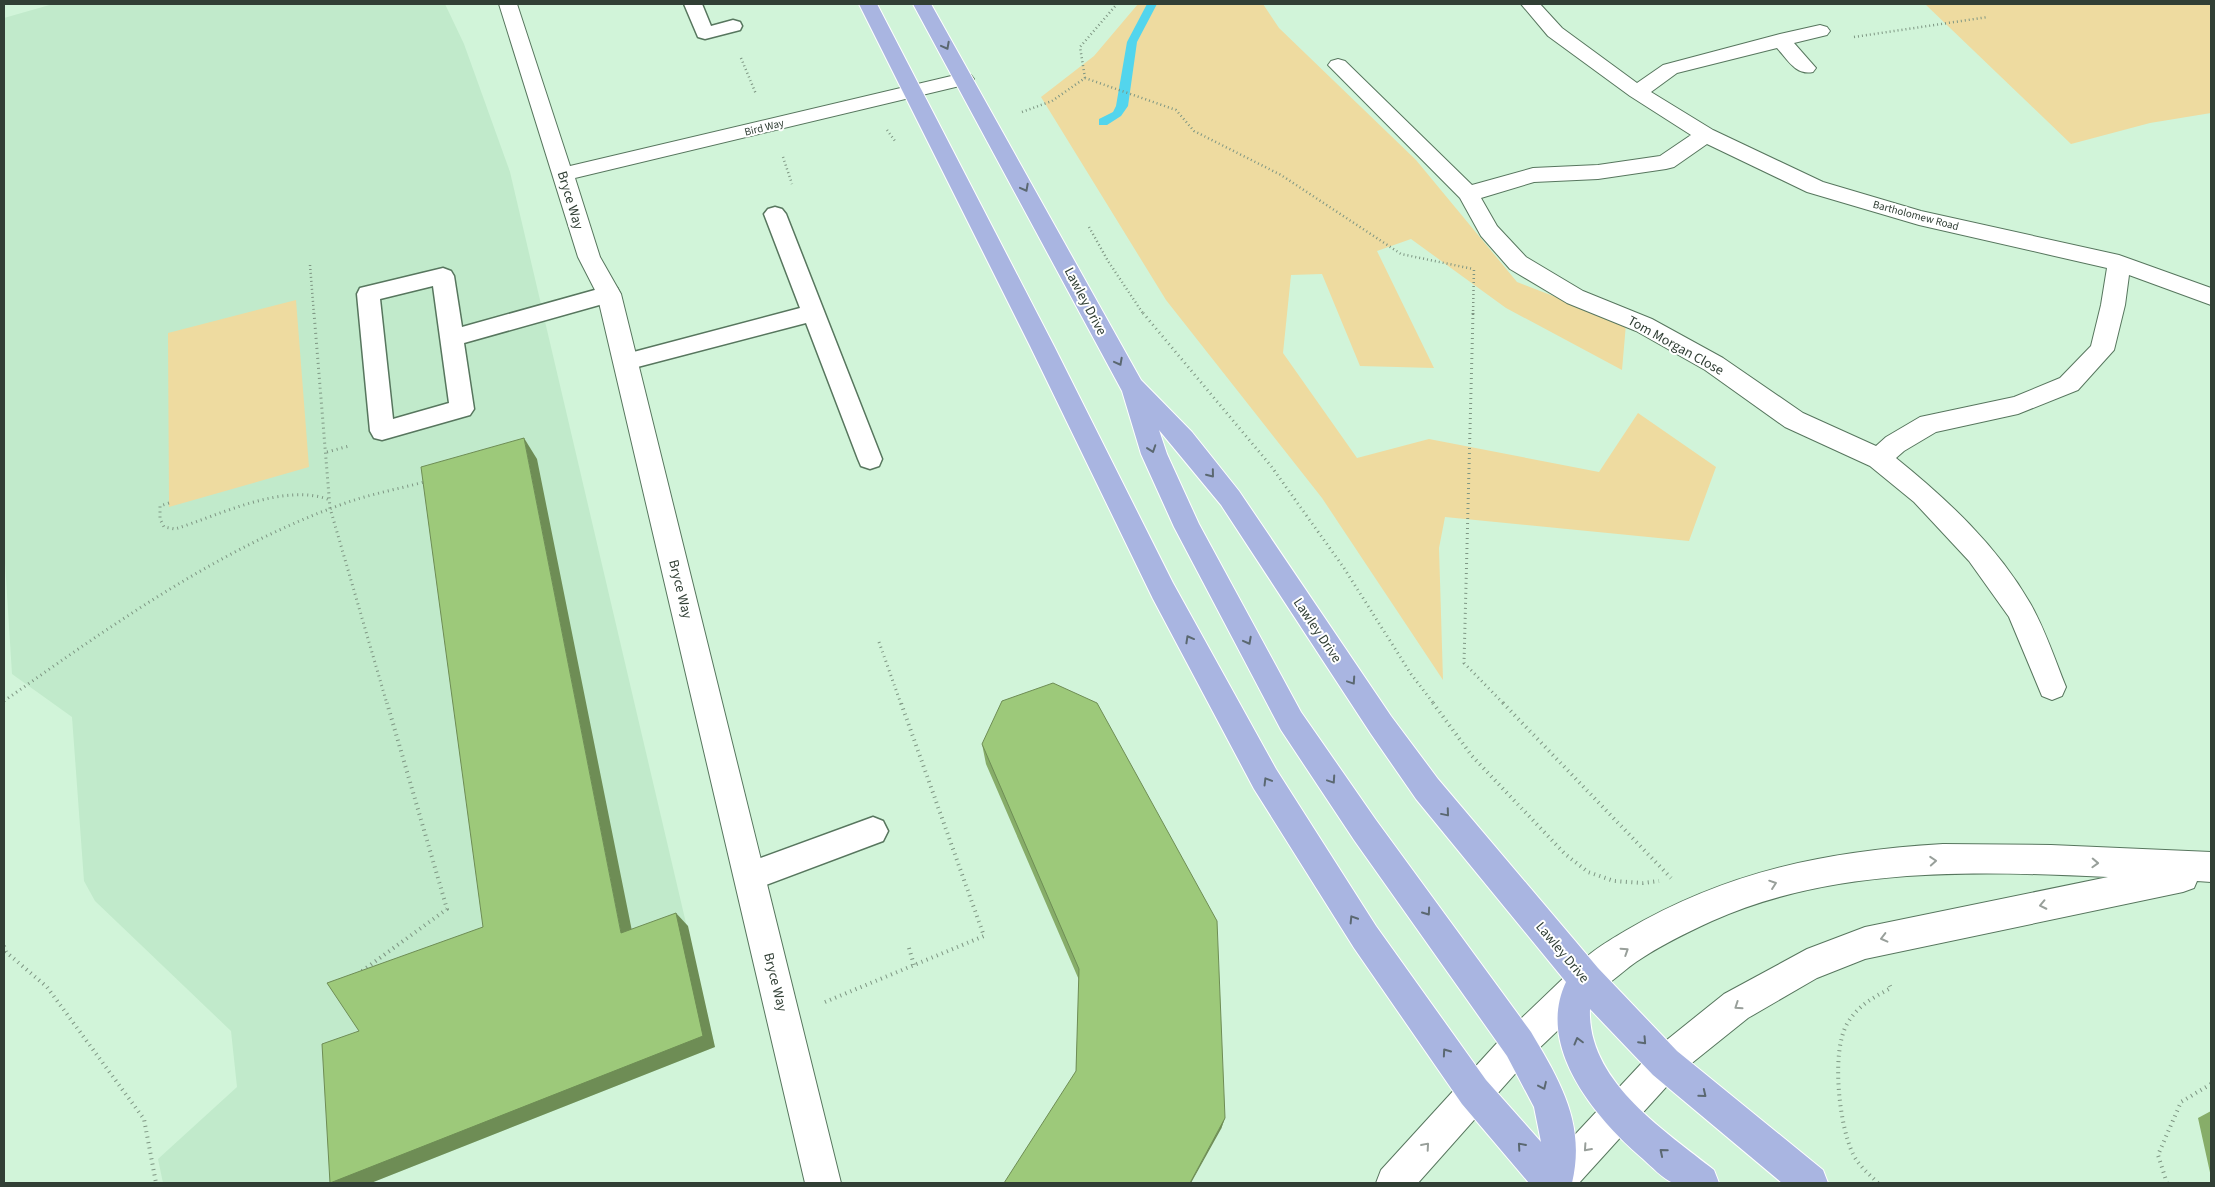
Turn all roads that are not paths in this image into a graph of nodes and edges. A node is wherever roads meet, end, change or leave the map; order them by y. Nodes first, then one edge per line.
1 (508, 4) edge
2 (693, 4) edge
3 (868, 4) edge
4 (922, 4) edge
5 (1530, 4) edge
6 (731, 27) road end
7 (1820, 31) road end
8 (1780, 40) junction
9 (1338, 65) dead end
10 (1806, 68) dead end
11 (964, 79) junction
12 (913, 91) junction
13 (1637, 92) junction
14 (1706, 135) junction
15 (564, 174) junction
16 (1468, 194) junction
17 (775, 214) dead end
18 (2119, 263) junction
19 (609, 294) junction
20 (2211, 297) edge
21 (814, 313) junction
22 (452, 338) junction
23 (626, 362) junction
24 (1132, 386) junction
25 (870, 459) dead end
26 (1879, 459) junction
27 (2052, 687) dead end
28 (873, 831) dead end
29 (2211, 867) edge
30 (2211, 871) edge
31 (750, 876) junction
32 (1586, 980) junction
33 (1519, 1044) junction
34 (1665, 1064) junction
35 (1474, 1092) junction
36 (1618, 1114) junction
37 (823, 1183) edge
38 (1394, 1183) edge
39 (1554, 1183) edge
40 (1700, 1183) edge
41 (1810, 1183) edge

1 - 15 street, Bryce Way
2 - 6 lane
3 - 12 main road
4 -> 11 main road, Lawley Drive
5 - 13 street, Bartholomew Road
7 - 8 street
8 - 10 street
8 - 13 street
9 - 16 street, Tom Morgan Close
11 - 12 street, Bird Way
11 -> 24 main road, Lawley Drive
12 - 15 street, Bird Way
35 -> 12 main road
13 - 14 street, Bartholomew Road
14 - 16 street
14 - 18 street, Bartholomew Road
15 - 19 street, Bryce Way
16 - 26 street, Tom Morgan Close
17 - 21 lane
18 - 20 street, Bartholomew Road
18 - 26 street
19 - 22 lane
19 - 23 street, Bryce Way
21 - 23 lane
21 - 25 lane
22 - 22 lane
23 - 31 street, Bryce Way
24 -> 32 main road, Lawley Drive
24 -> 33 main road
26 - 27 street, Tom Morgan Close
28 - 31 lane
32 -> 29 street
30 -> 34 street
31 - 37 street, Bryce Way
32 - 33 street
32 -> 34 main road, Lawley Drive
36 -> 32 main road
33 - 35 street
33 -> 39 main road
34 - 36 street
34 -> 41 main road, Lawley Drive
38 -> 35 street
39 -> 35 main road
36 -> 39 street
40 -> 36 main road

